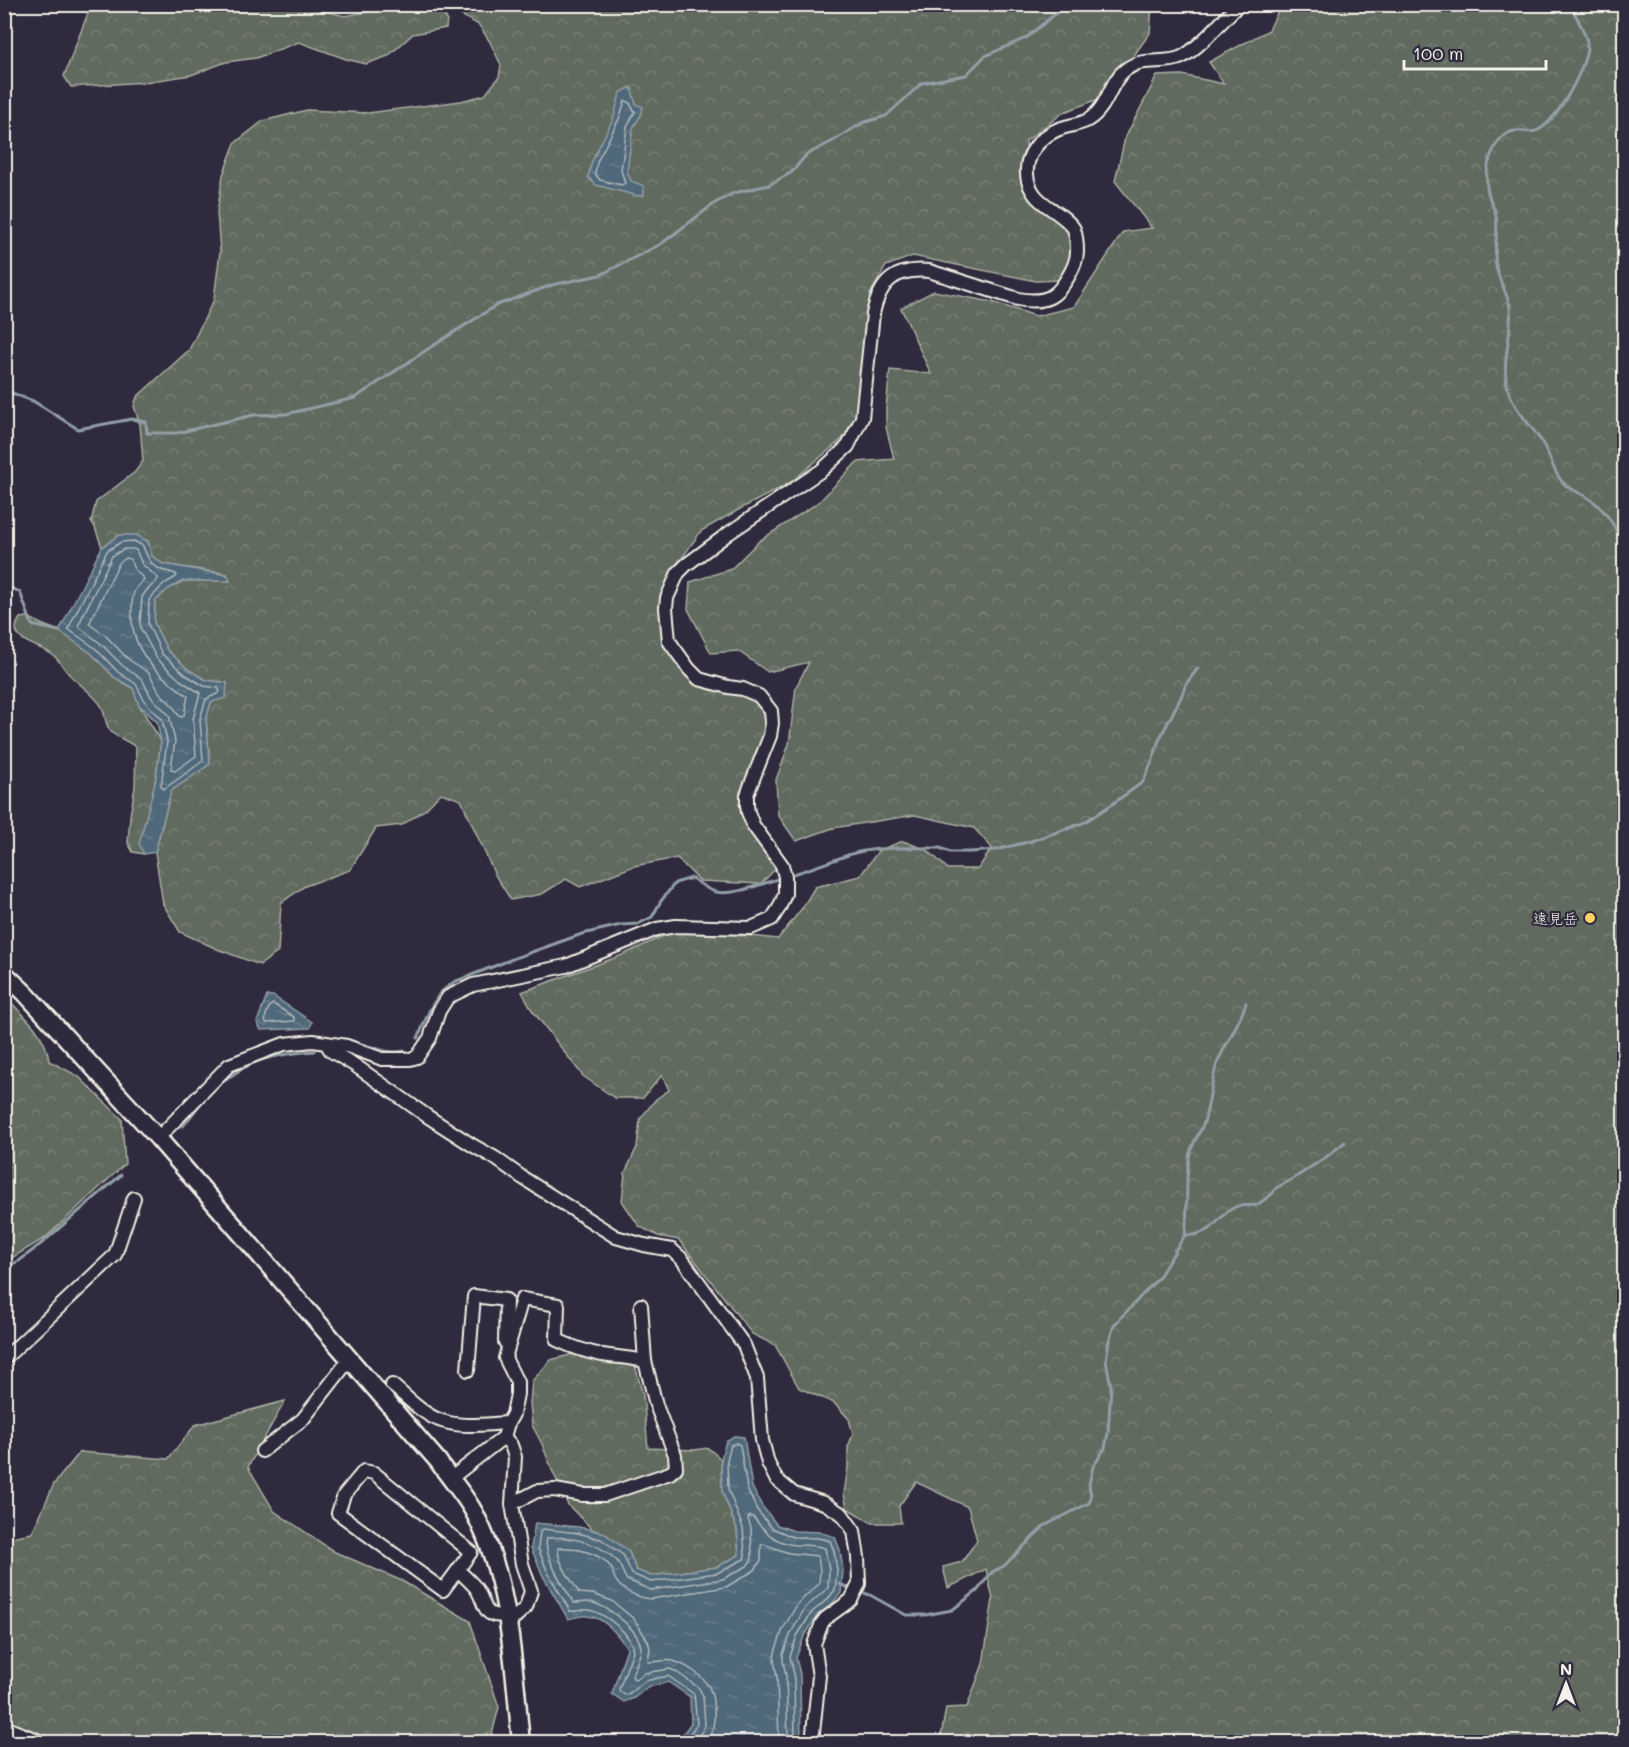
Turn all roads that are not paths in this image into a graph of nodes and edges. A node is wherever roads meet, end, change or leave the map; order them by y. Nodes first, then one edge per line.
1 (1239, 4) edge
2 (4, 974) edge
3 (326, 1042) junction
4 (158, 1137) junction
5 (134, 1198) dead end
6 (641, 1305) dead end
7 (505, 1358) junction
8 (4, 1359) edge
9 (349, 1360) junction
10 (645, 1361) junction
11 (468, 1370) dead end
12 (392, 1385) dead end
13 (507, 1423) junction
14 (504, 1437) junction
15 (262, 1451) dead end
16 (450, 1479) junction
17 (512, 1504) junction
18 (458, 1570) junction
19 (507, 1619) junction
20 (4, 1727) edge
21 (42, 1743) edge
22 (521, 1743) edge
23 (812, 1743) edge

1 - 3 street
2 - 4 street
3 - 4 street
3 - 23 street
4 - 9 street
5 - 8 street
6 - 10 street
7 - 10 street
7 - 11 street
7 - 13 street
9 - 15 street
9 - 16 street
10 - 17 street
12 - 13 street
13 - 14 street
14 - 16 street
14 - 17 street
16 - 19 street
17 - 19 street
18 - 18 street
18 - 19 street
19 - 22 street
20 - 21 street

